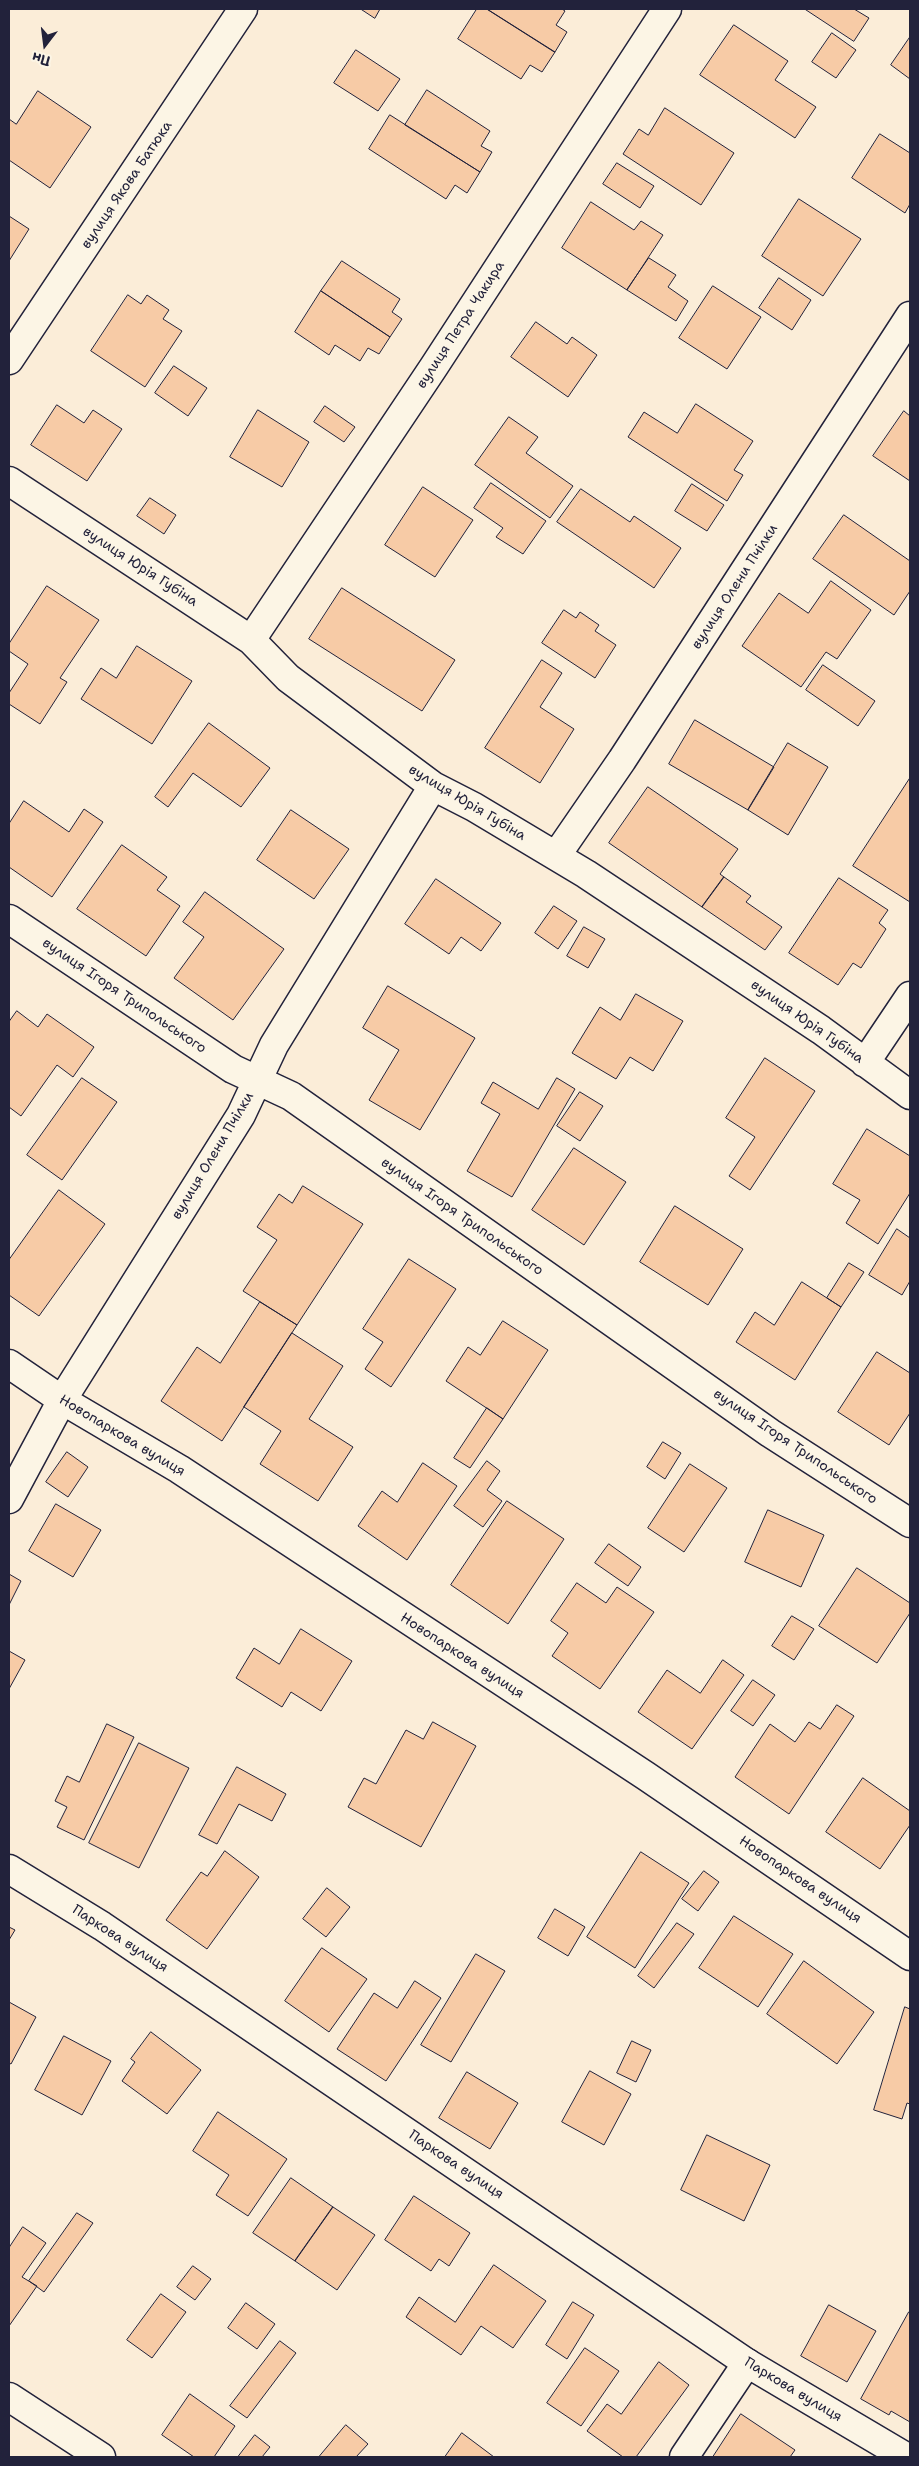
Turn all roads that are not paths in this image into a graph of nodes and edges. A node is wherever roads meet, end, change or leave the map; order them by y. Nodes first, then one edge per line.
1 (244, 9) edge
2 (667, 9) edge
3 (910, 316) edge
4 (9, 360) edge
5 (9, 481) edge
6 (251, 640) junction
7 (433, 786) junction
8 (556, 856) junction
9 (9, 919) edge
10 (910, 996) edge
11 (866, 1063) junction
12 (257, 1080) junction
13 (910, 1095) edge
14 (9, 1364) edge
15 (62, 1400) junction
16 (9, 1499) edge
17 (910, 1523) edge
18 (9, 1869) edge
19 (910, 1956) edge
20 (747, 2363) junction
21 (9, 2397) edge
22 (101, 2457) edge
23 (684, 2457) edge
24 (906, 2457) edge

1 - 4 street, вулиця Якова Батюка
2 - 6 street, вулиця Петра Чакира
3 - 8 street, вулиця Олени Пчілки
5 - 6 street, вулиця Юрія Губіна
6 - 7 street, вулиця Юрія Губіна
7 - 8 street, вулиця Юрія Губіна
7 - 12 street, вулиця Олени Пчілки
8 - 11 street, вулиця Юрія Губіна
9 - 12 street, вулиця Ігоря Трипольського
10 - 11 street
11 - 13 street, вулиця Юрія Губіна
12 - 15 street, вулиця Олени Пчілки
12 - 17 street, вулиця Ігоря Трипольського
14 - 15 street, Новопаркова вулиця
15 - 16 street, вулиця Олени Пчілки
15 - 19 street, Новопаркова вулиця
18 - 20 street, Паркова вулиця
20 - 23 street
20 - 24 street, Паркова вулиця
21 - 22 street

